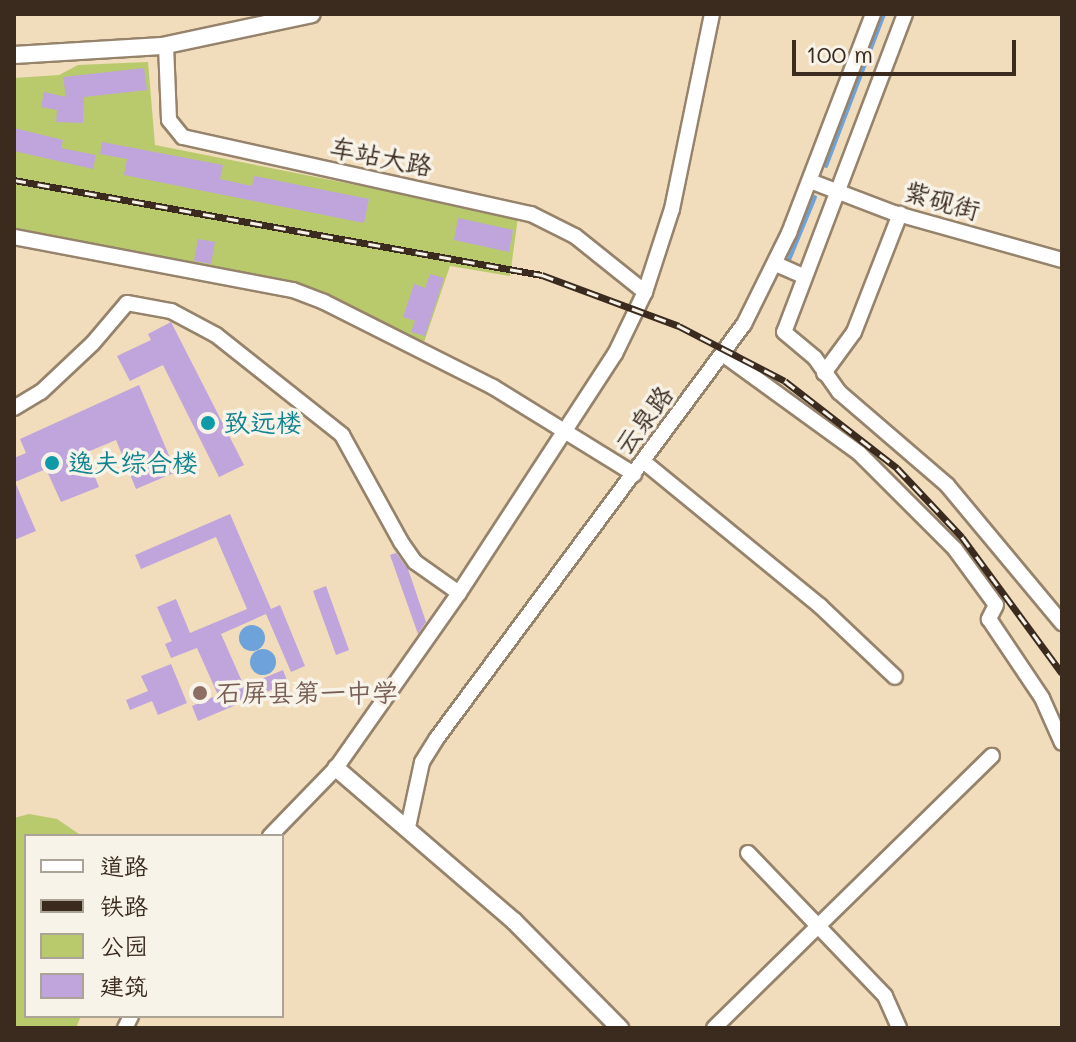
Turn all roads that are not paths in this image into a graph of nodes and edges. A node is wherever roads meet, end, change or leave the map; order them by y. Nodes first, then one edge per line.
1 (312, 14) edge
2 (712, 14) edge
3 (873, 14) edge
4 (905, 14) edge
5 (166, 45) junction
6 (14, 55) edge
7 (810, 181) junction
8 (838, 192) junction
9 (900, 214) junction
10 (14, 237) edge
11 (1062, 260) edge
12 (776, 264) junction
13 (803, 276) junction
14 (645, 292) junction
15 (724, 355) junction
16 (824, 373) junction
17 (14, 408) edge
18 (568, 429) junction
19 (643, 461) junction
20 (634, 474) junction
21 (459, 593) junction
22 (1062, 623) edge
23 (895, 677) dead end
24 (1062, 743) edge
25 (992, 756) dead end
26 (336, 768) junction
27 (408, 827) junction
28 (272, 834) edge
29 (748, 853) dead end
30 (816, 926) junction
31 (620, 1028) edge
32 (714, 1028) edge
33 (899, 1028) edge

1 - 5 street
2 - 14 street
3 - 7 street, 云泉路
4 - 8 street
5 - 6 street
5 - 14 street, 车站大路
7 - 8 street, 紫砚街
7 - 12 street, 云泉路
8 - 9 street, 紫砚街
8 - 13 street
9 - 11 street, 紫砚街
9 - 16 street
10 - 18 street
12 - 13 street
12 - 15 street, 云泉路
13 - 16 street
14 - 18 street
15 - 19 street, 云泉路
15 - 24 street
16 - 22 street
17 - 21 street
18 - 20 street
18 - 21 street
19 - 20 street, 云泉路
19 - 23 street
20 - 27 street, 云泉路
21 - 26 street
25 - 30 street
26 - 27 street
26 - 28 street
27 - 31 street
29 - 30 street
30 - 32 street
30 - 33 street

